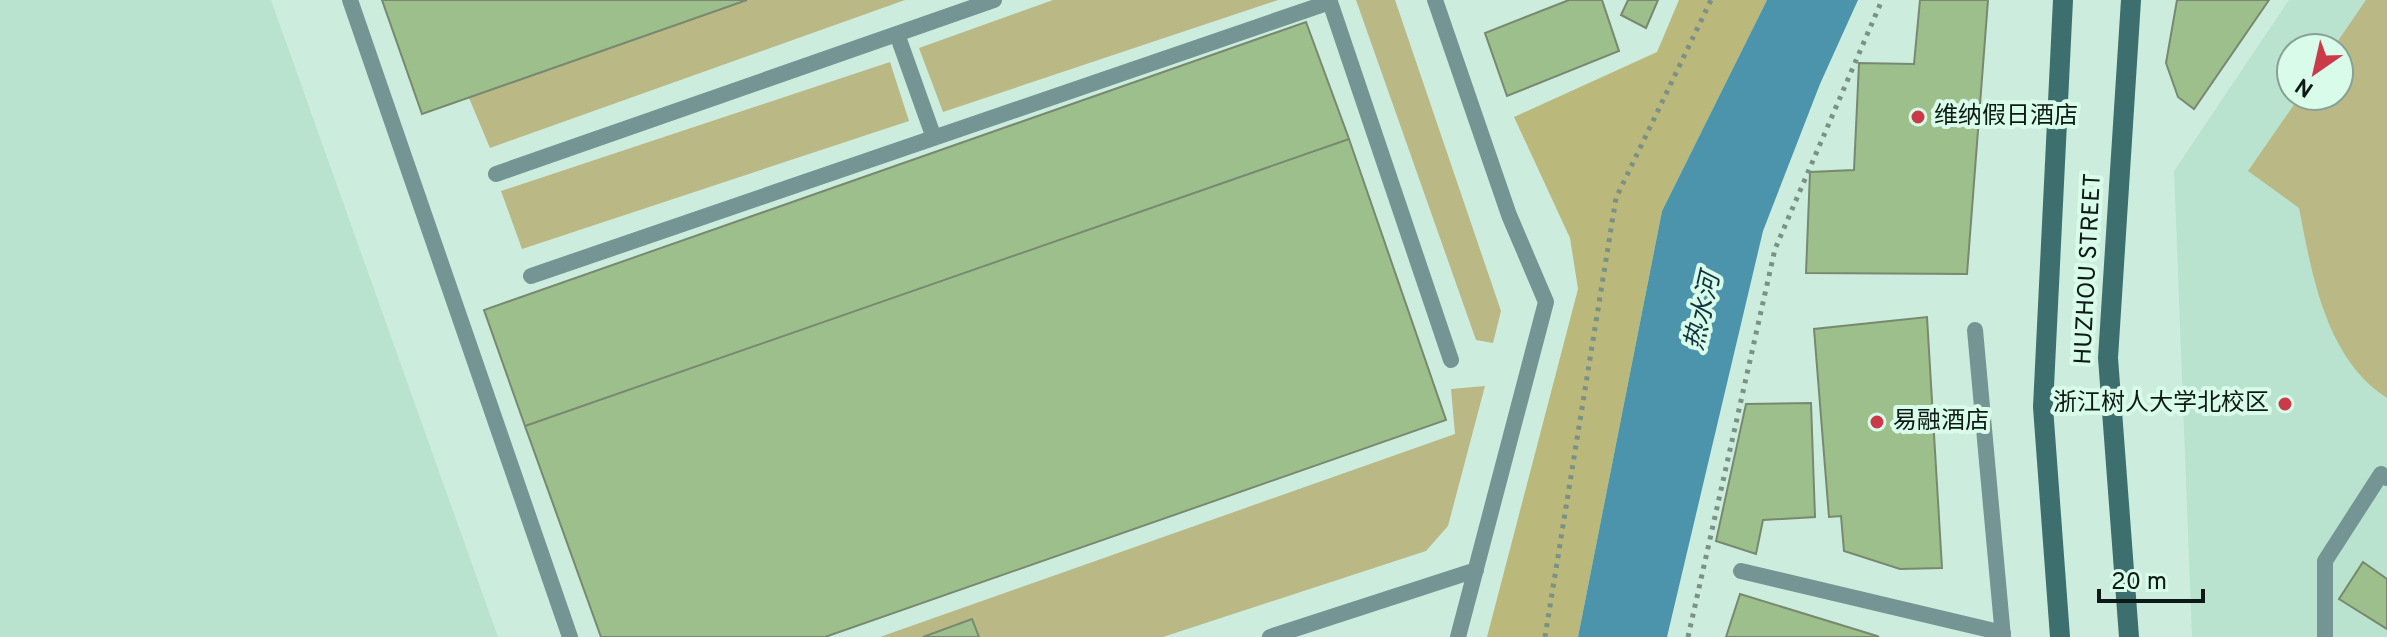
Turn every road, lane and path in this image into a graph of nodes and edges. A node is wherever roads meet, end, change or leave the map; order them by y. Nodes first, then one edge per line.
1 (350, 0) edge
2 (994, 0) edge
3 (1435, 0) edge
4 (1711, 0) edge
5 (1882, 0) edge
6 (2063, 0) edge
7 (2131, 0) edge
8 (897, 34) junction
9 (934, 138) junction
10 (496, 174) dead end
11 (531, 276) dead end
12 (1975, 330) dead end
13 (1451, 360) dead end
14 (2387, 478) edge
15 (1476, 570) junction
16 (1741, 571) dead end
17 (2003, 635) edge
18 (570, 637) edge
19 (1270, 637) edge
20 (1458, 637) edge
21 (1545, 637) edge
22 (1688, 637) edge
23 (2060, 637) edge
24 (2129, 637) edge
25 (2325, 637) edge

1 - 18 lane
2 - 8 lane
3 - 15 lane
4 - 21 path
5 - 22 path
6 - 23 main road, HUZHOU STREET
7 - 24 main road, HUZHOU STREET
8 - 9 lane
8 - 10 lane
9 - 11 lane
9 - 13 lane
12 - 17 lane
14 - 25 lane
15 - 19 lane
15 - 20 lane
16 - 17 lane

